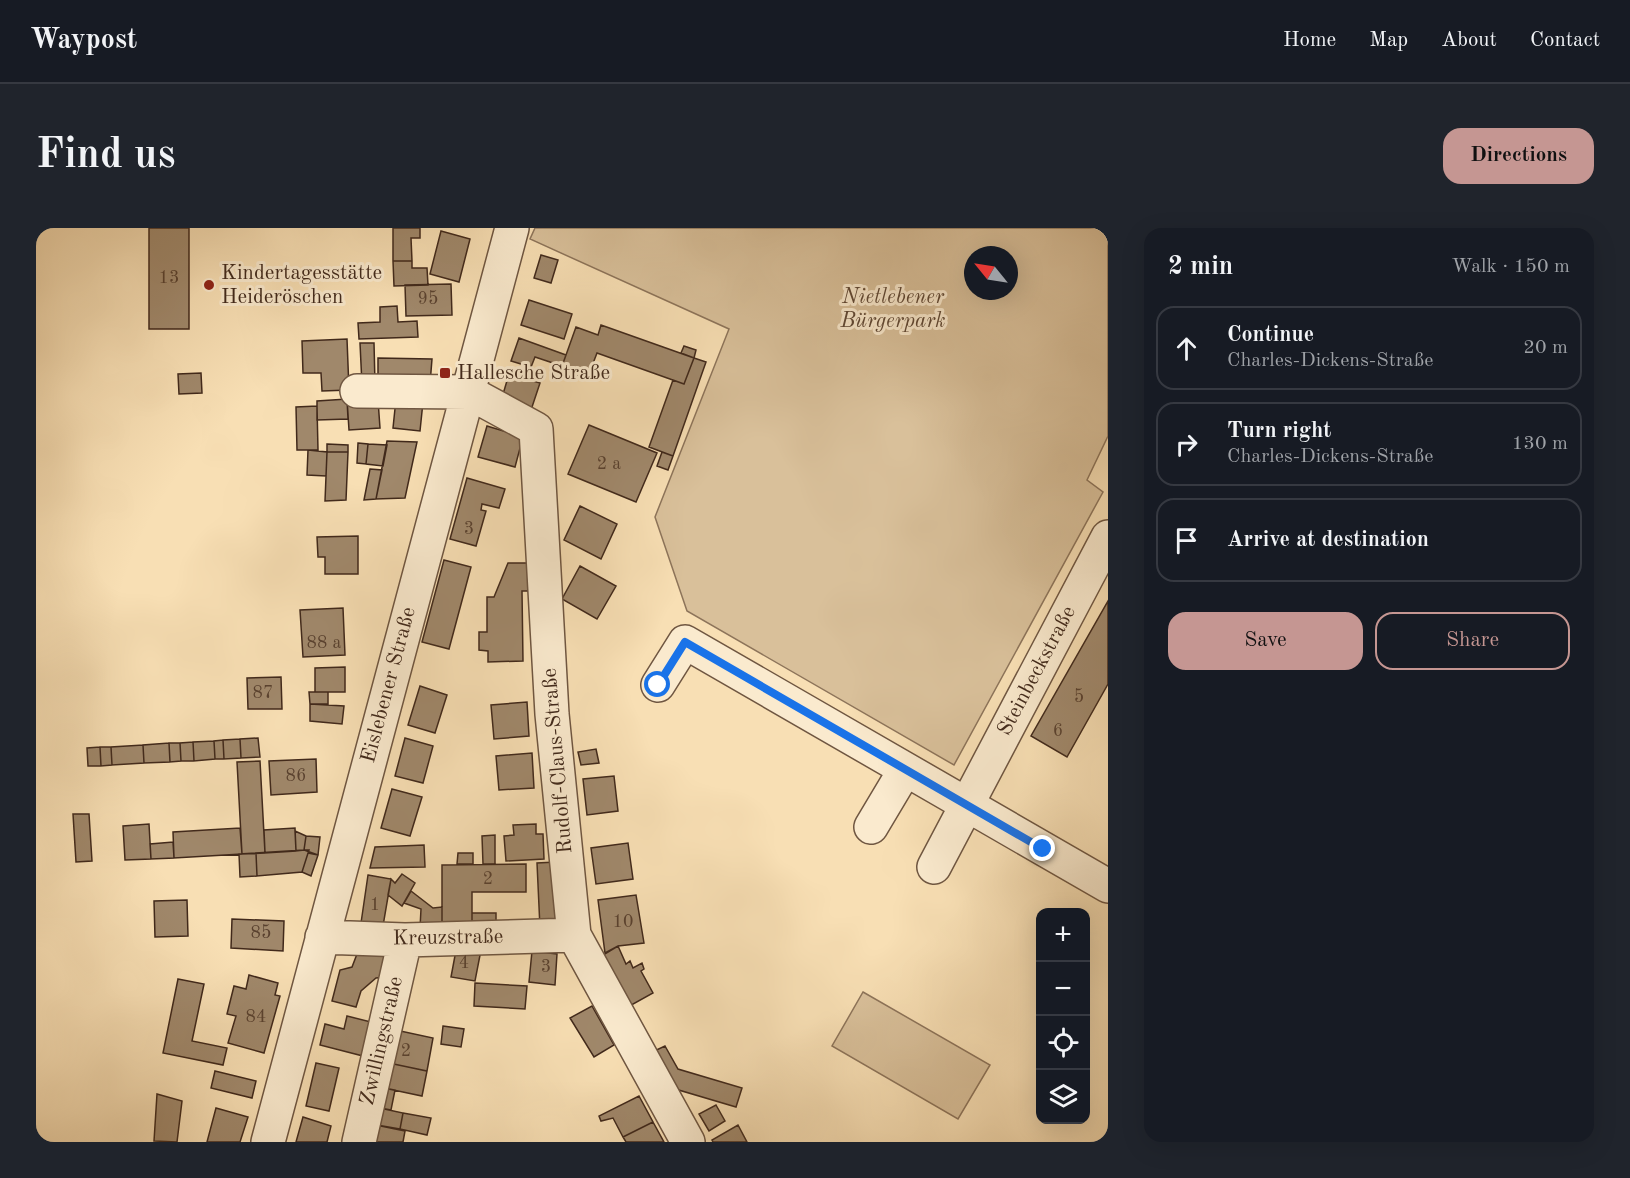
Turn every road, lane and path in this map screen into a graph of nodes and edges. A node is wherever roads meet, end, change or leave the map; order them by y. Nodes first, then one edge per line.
1 (512, 228) edge
2 (357, 391) dead end
3 (468, 393) junction
4 (1108, 537) edge
5 (658, 685) dead end
6 (905, 770) junction
7 (966, 805) junction
8 (870, 827) dead end
9 (934, 867) dead end
10 (1108, 886) edge
11 (574, 935) junction
12 (322, 937) junction
13 (405, 940) junction
14 (268, 1142) edge
15 (359, 1142) edge
16 (688, 1142) edge

1 - 3 street, Eislebener Straße
2 - 3 street
3 - 11 street, Rudolf-Claus-Straße
3 - 12 street, Eislebener Straße
4 - 7 street, Steinbeckstraße
5 - 6 street
6 - 7 street
6 - 8 street
7 - 9 street, Steinbeckstraße
7 - 10 street
11 - 13 street, Kreuzstraße
11 - 16 street, Rudolf-Claus-Straße
12 - 13 street, Kreuzstraße
12 - 14 street, Eislebener Straße
13 - 15 street, Zwillingstraße

